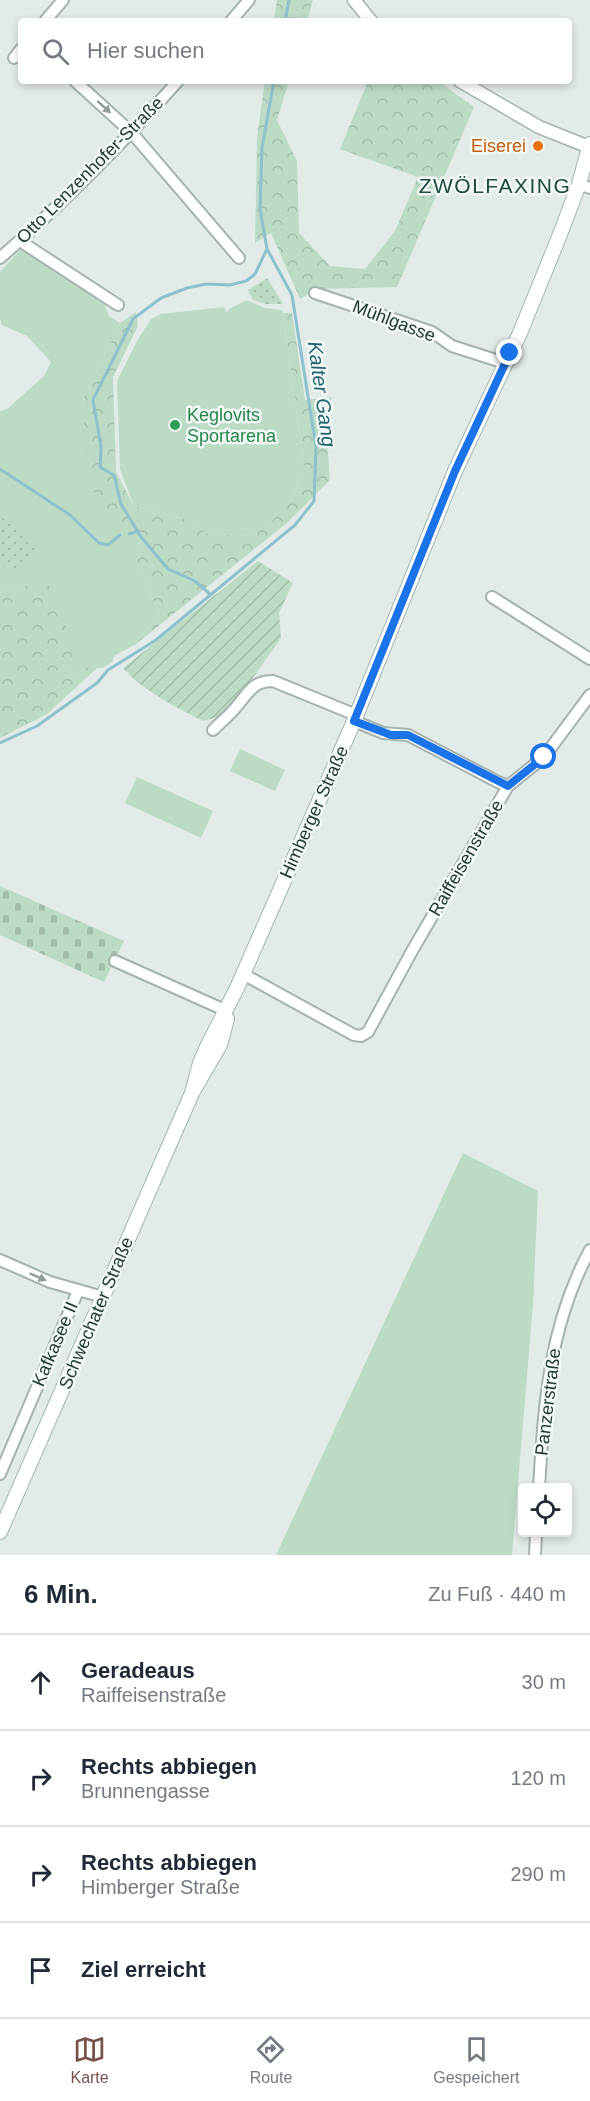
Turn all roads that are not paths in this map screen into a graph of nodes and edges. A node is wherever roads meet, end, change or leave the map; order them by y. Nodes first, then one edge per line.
1 (63, 0) edge
2 (249, 0) edge
3 (354, 0) edge
4 (48, 18) edge
5 (234, 18) edge
6 (369, 18) edge
7 (78, 84) edge
8 (175, 84) edge
9 (465, 84) edge
10 (132, 133) junction
11 (590, 146) edge
12 (584, 187) edge
13 (20, 241) junction
14 (0, 258) edge
15 (238, 258) dead end
16 (315, 293) dead end
17 (118, 305) dead end
18 (506, 363) junction
19 (492, 597) dead end
20 (590, 659) edge
21 (590, 695) edge
22 (355, 718) junction
23 (213, 730) dead end
24 (508, 786) junction
25 (115, 961) dead end
26 (243, 974) junction
27 (227, 1011) junction
28 (590, 1250) edge
29 (0, 1260) edge
30 (78, 1292) junction
31 (103, 1297) junction
32 (0, 1474) edge
33 (539, 1483) edge
34 (0, 1532) edge
35 (536, 1537) edge
36 (535, 1555) edge

1 - 4 street
2 - 5 street
3 - 6 street
7 -> 10 street
8 - 10 street, Otto Lenzenhofer-Straße
9 - 11 street
10 - 13 street, Otto Lenzenhofer-Straße
10 - 15 street
11 - 12 main road, Himberger Straße
12 - 18 main road, Himberger Straße
13 - 14 street, Otto Lenzenhofer-Straße
13 - 17 street
16 - 18 street, Mühlgasse
18 - 22 main road, Himberger Straße
19 - 20 street
21 - 24 street, Raiffeisenstraße
22 - 23 street
22 - 24 street
22 - 26 main road, Himberger Straße
24 - 26 street, Raiffeisenstraße
25 - 27 street
26 - 27 main road, Himberger Straße
27 - 31 main road, Schwechater Straße
28 - 33 street, Panzerstraße
29 -> 30 street, Kafkasee II
30 - 31 street
30 - 32 street, Kafkasee II
31 - 34 main road, Schwechater Straße
35 - 36 street

